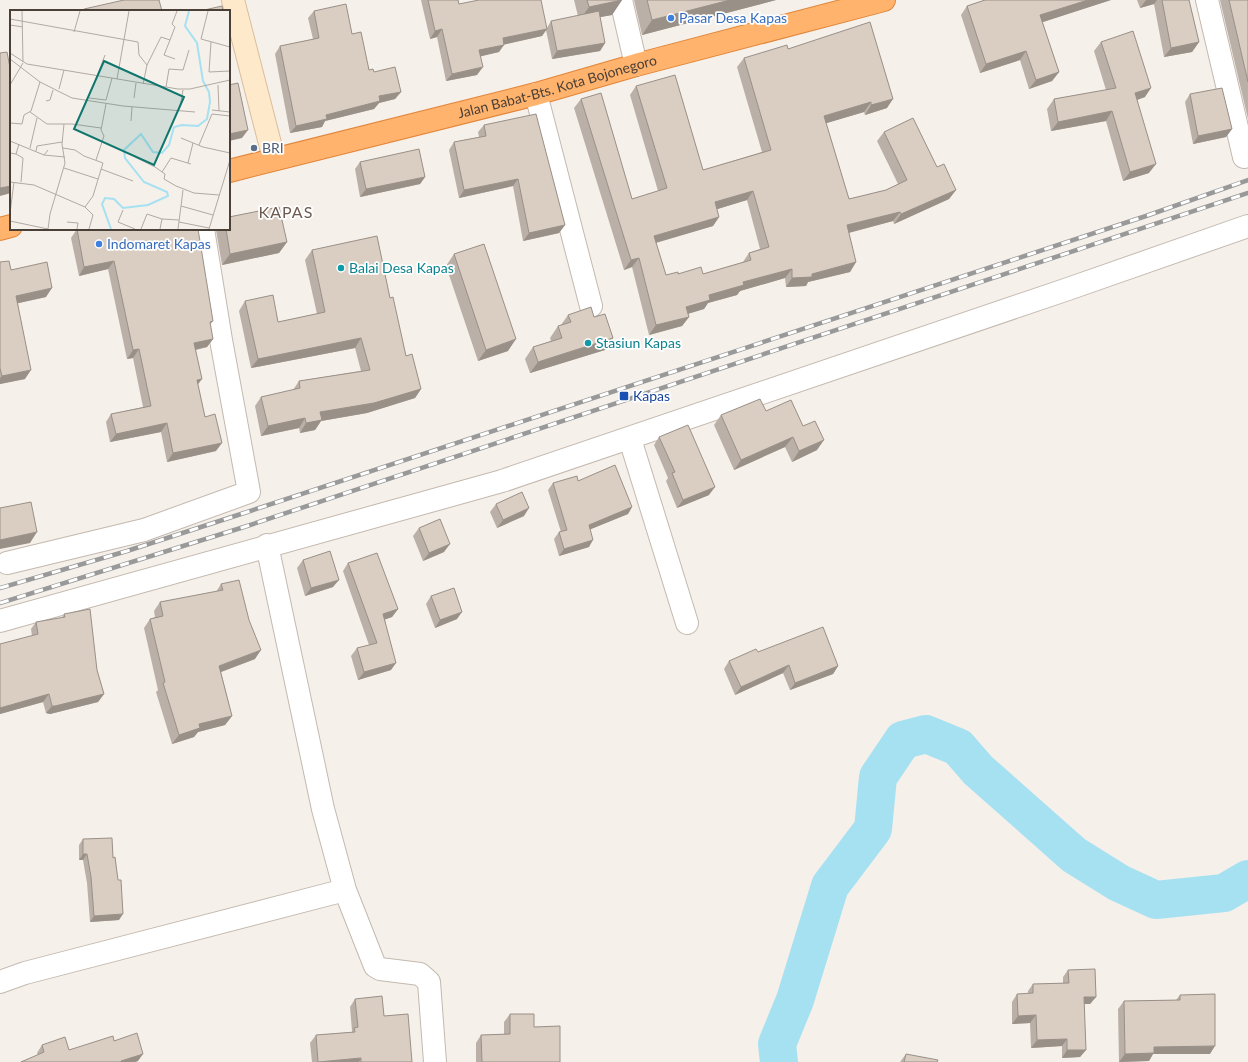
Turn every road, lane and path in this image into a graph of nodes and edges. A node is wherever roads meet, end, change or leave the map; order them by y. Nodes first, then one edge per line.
1 (232, 0) edge
2 (621, 0) edge
3 (884, 0) edge
4 (1207, 0) edge
5 (636, 65) junction
6 (536, 94) junction
7 (1244, 157) dead end
8 (274, 159) junction
9 (230, 171) edge
10 (10, 226) edge
11 (1248, 226) edge
12 (0, 229) edge
13 (203, 230) edge
14 (591, 306) edge
15 (630, 439) junction
16 (267, 545) junction
17 (7, 563) dead end
18 (0, 621) edge
19 (687, 623) dead end
20 (345, 890) junction
21 (0, 982) edge
22 (435, 1062) edge

1 - 8 street
2 - 5 street
3 - 5 highway, Jalan Babat-Bts. Kota Bojonegoro
4 - 7 street
5 - 6 highway, Jalan Babat-Bts. Kota Bojonegoro
6 - 8 highway, Jalan Babat-Bts. Kota Bojonegoro
6 - 14 street
8 - 9 highway, Jalan Babat-Bts. Kota Bojonegoro
10 - 12 highway
11 - 15 street
13 - 17 street
15 - 16 street
15 - 19 street
16 - 18 street
16 - 20 street
20 - 21 street
20 - 22 street

